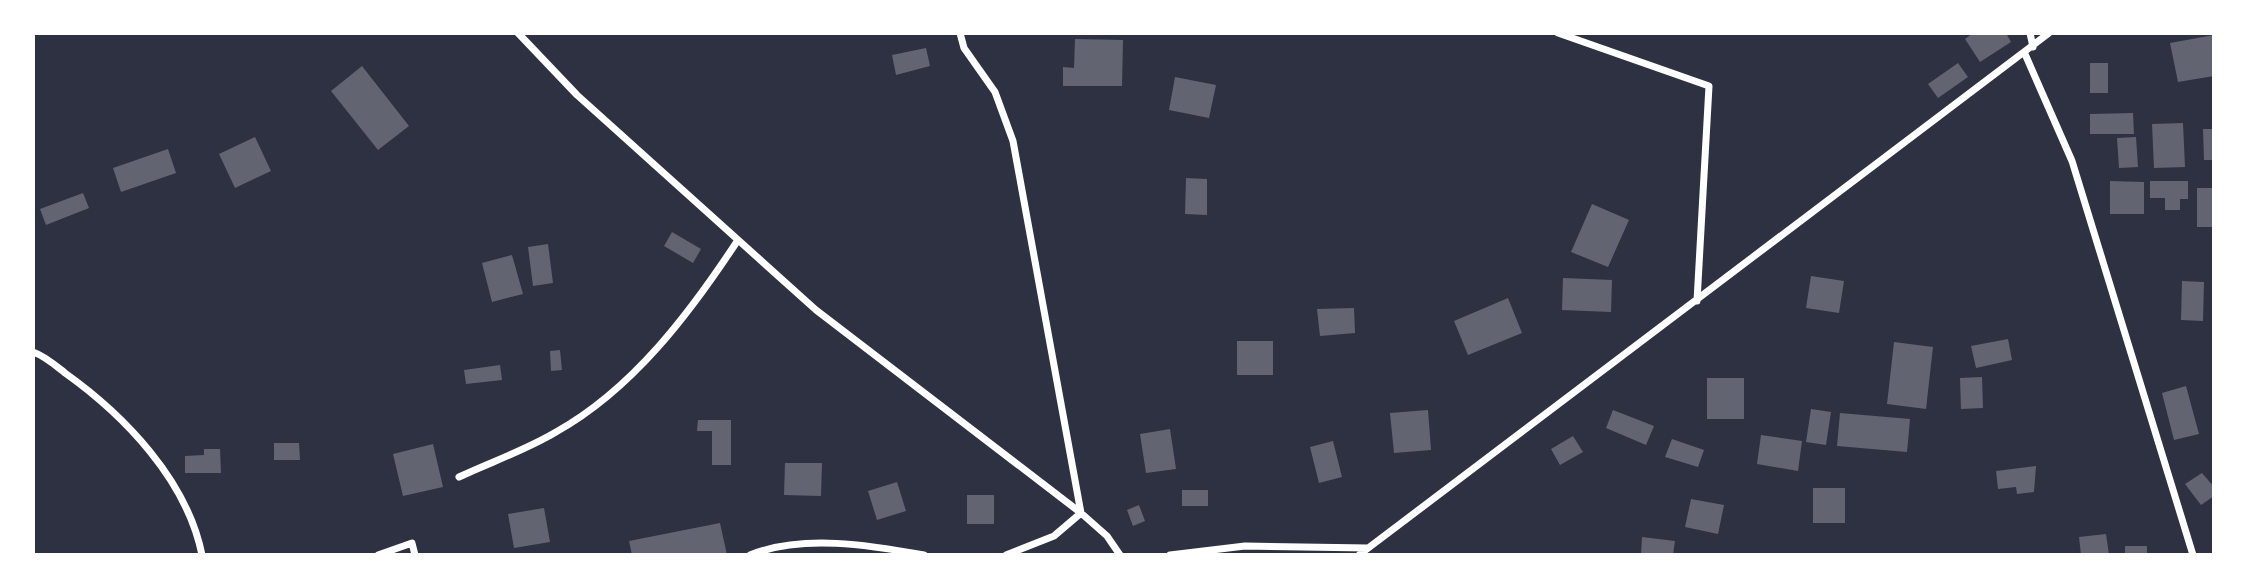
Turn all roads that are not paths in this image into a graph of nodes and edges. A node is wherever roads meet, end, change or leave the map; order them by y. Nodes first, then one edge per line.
1 (518, 33) edge
2 (960, 33) edge
3 (1558, 33) edge
4 (2030, 33) edge
5 (2049, 33) edge
6 (2033, 47) junction
7 (2025, 54) junction
8 (738, 240) junction
9 (1697, 301) junction
10 (33, 352) edge
11 (459, 477) dead end
12 (1081, 513) junction
13 (1368, 548) junction
14 (202, 555) edge
15 (378, 555) edge
16 (415, 555) edge
17 (750, 555) edge
18 (924, 555) edge
19 (1006, 555) edge
20 (1120, 555) edge
21 (1170, 555) edge
22 (1359, 555) edge
23 (2193, 555) edge

1 - 8 street
2 - 12 street
3 - 9 street
4 - 6 street
5 - 6 street
6 - 7 street
7 - 9 street
7 - 23 street
8 - 11 street
8 - 12 street
9 - 13 street
10 - 14 street
12 - 19 street
12 - 20 street
13 - 21 street
13 - 22 street
15 - 16 street
17 - 18 street

